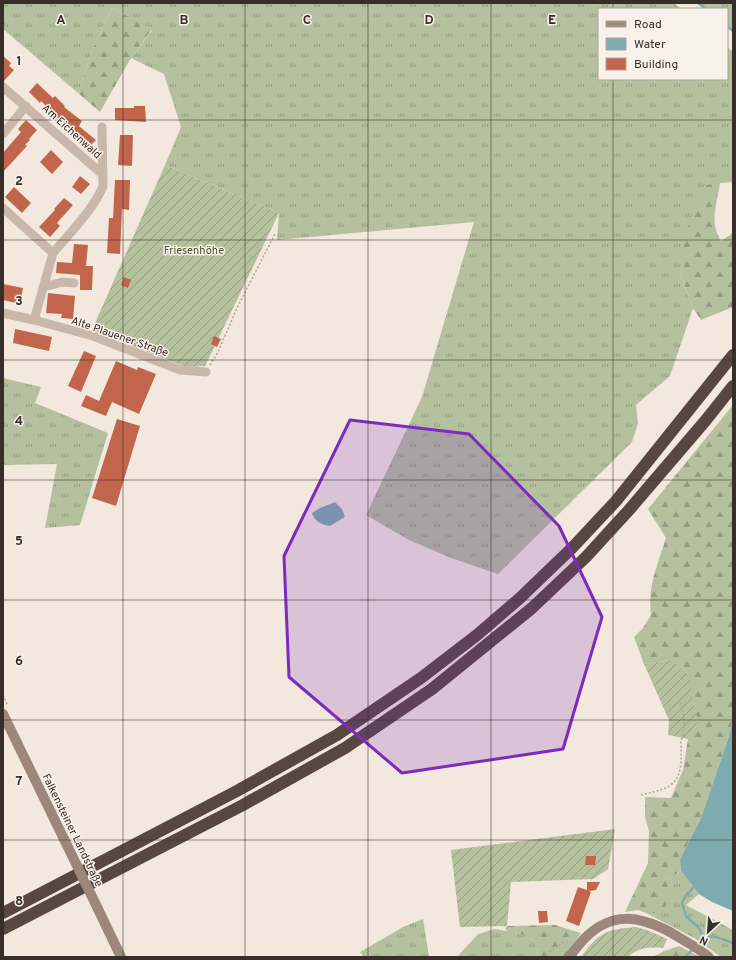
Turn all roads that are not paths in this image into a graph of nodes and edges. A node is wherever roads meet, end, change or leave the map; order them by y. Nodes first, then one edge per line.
1 (3, 87) edge
2 (26, 106) junction
3 (102, 127) dead end
4 (3, 133) edge
5 (102, 174) junction
6 (3, 208) edge
7 (53, 253) junction
8 (74, 283) dead end
9 (44, 287) junction
10 (3, 313) edge
11 (34, 320) junction
12 (733, 355) edge
13 (206, 372) road end
14 (733, 386) edge
15 (3, 714) edge
16 (3, 913) edge
17 (3, 929) edge
18 (707, 955) edge
19 (121, 957) edge
20 (569, 957) edge

1 - 2 street, Am Eichenwald
2 - 4 street, Am Eichenwald
2 - 5 street, Am Eichenwald
3 - 5 street, Am Eichenwald
5 - 7 street, Am Eichenwald
6 - 7 street
7 - 9 street, Am Eichenwald
8 - 9 street
9 - 11 street, Am Eichenwald
10 - 11 street, Alte Plauener Straße
11 - 13 street, Alte Plauener Straße
12 - 16 highway
14 - 17 highway
15 - 19 main road, Falkensteiner Landstraße, bridge
18 - 20 main road

